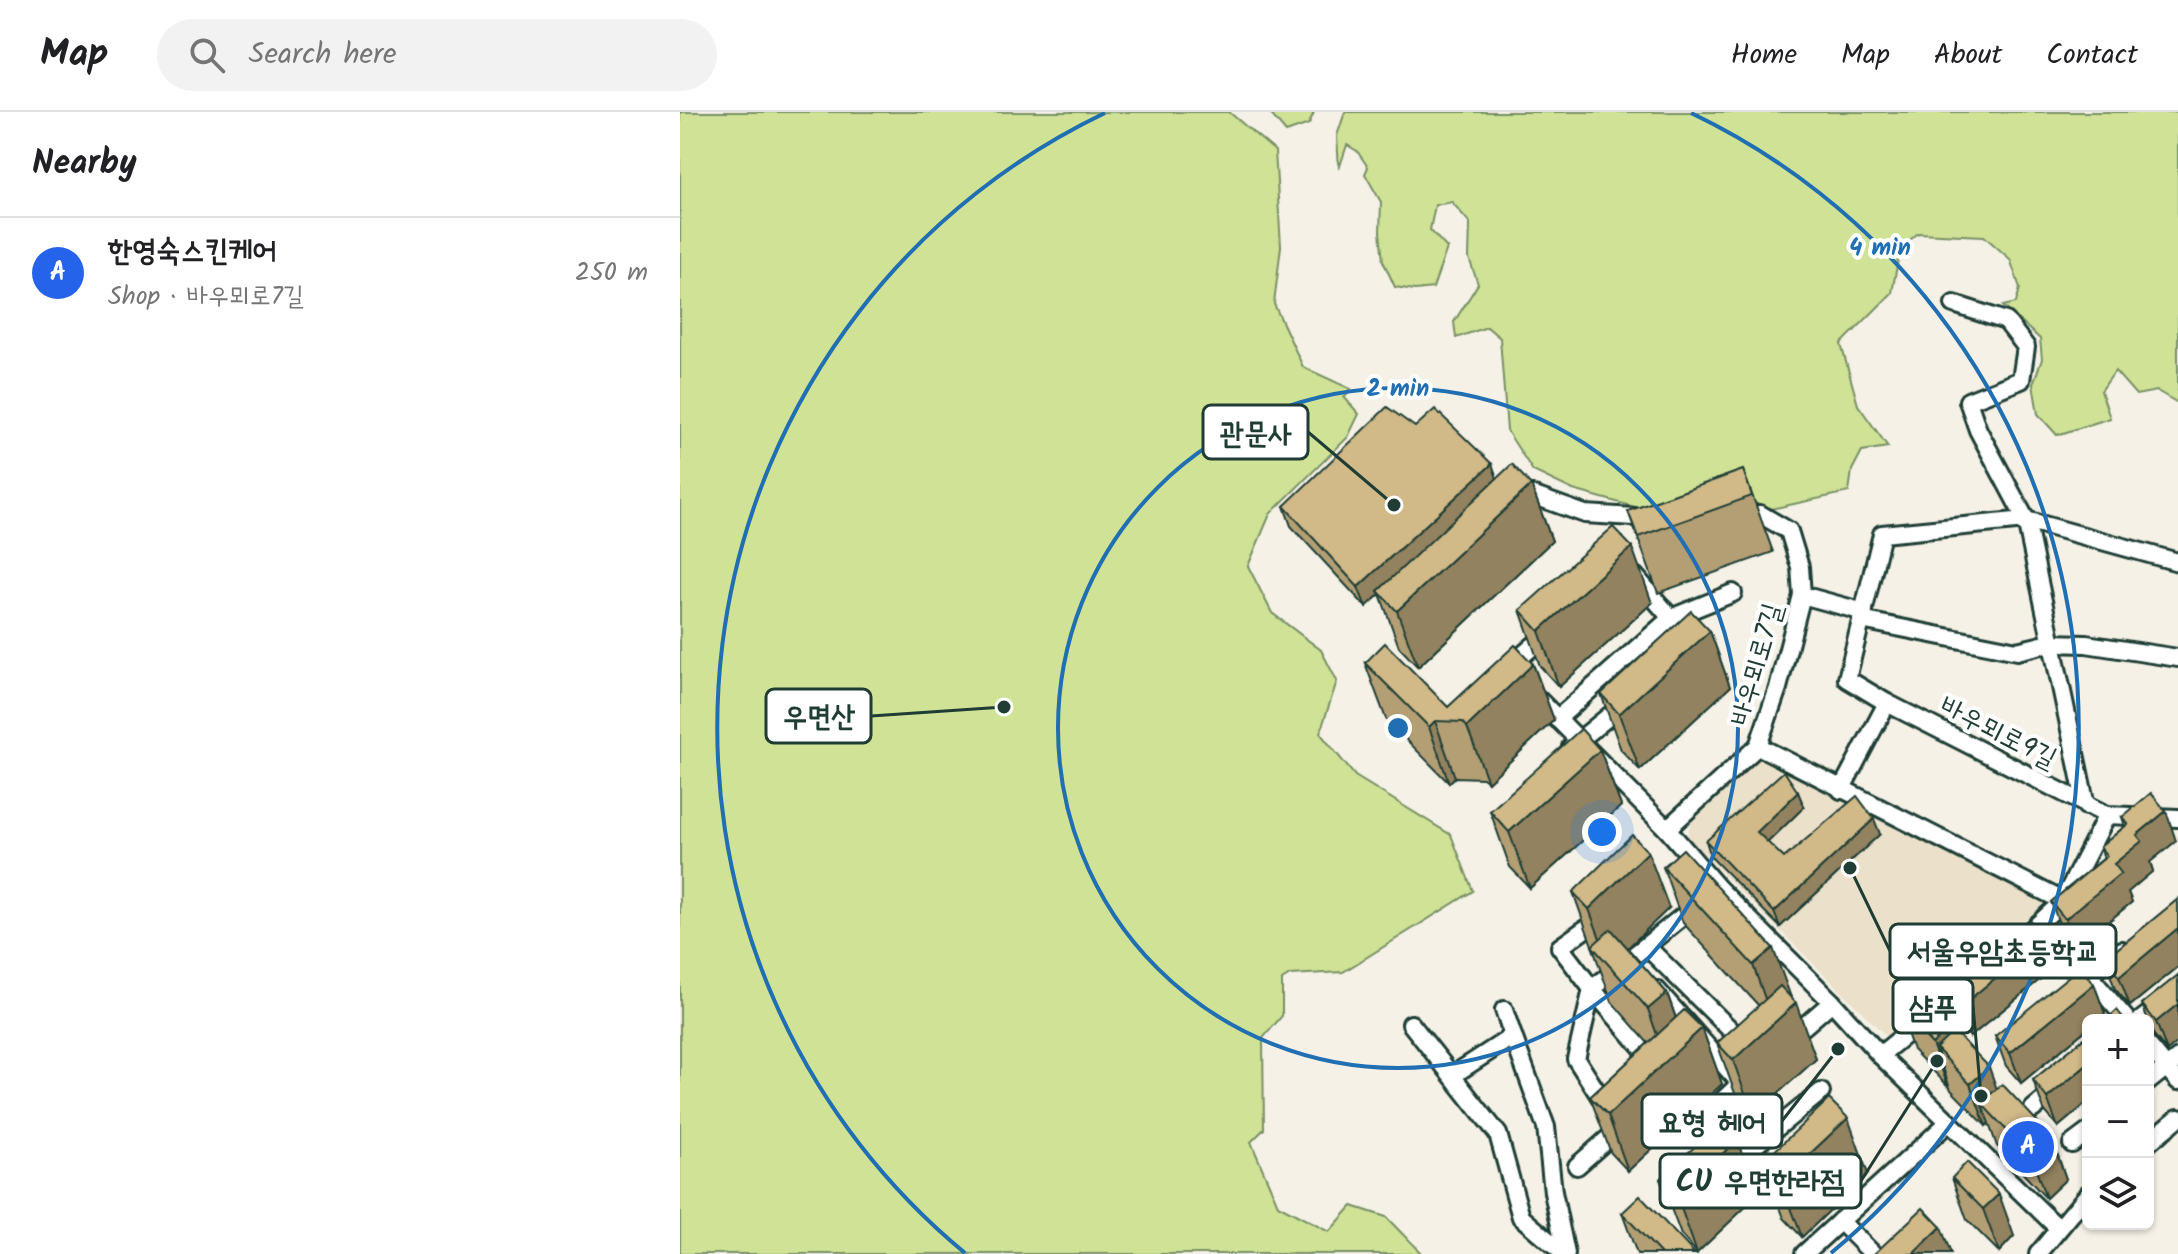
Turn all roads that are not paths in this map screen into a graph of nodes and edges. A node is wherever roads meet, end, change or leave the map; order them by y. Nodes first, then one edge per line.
1 (1954, 304) dead end
2 (1500, 500) edge
3 (1717, 517) edge
4 (1673, 520) edge
5 (2026, 520) junction
6 (2178, 562) edge
7 (1615, 577) edge
8 (1733, 593) dead end
9 (1802, 595) junction
10 (1862, 616) junction
11 (1671, 618) junction
12 (1556, 627) edge
13 (2050, 643) junction
14 (2178, 658) edge
15 (1635, 695) edge
16 (1887, 703) junction
17 (1557, 719) junction
18 (1578, 741) junction
19 (1758, 746) junction
20 (1555, 761) edge
21 (1841, 790) junction
22 (2086, 806) junction
23 (2107, 815) junction
24 (2178, 818) edge
25 (1667, 829) junction
26 (1718, 888) junction
27 (2063, 901) junction
28 (1621, 903) edge
29 (2037, 926) junction
30 (2134, 941) edge
31 (1646, 946) junction
32 (2013, 946) edge
33 (1640, 970) junction
34 (1977, 976) edge
35 (2089, 976) junction
36 (1592, 989) junction
37 (2178, 992) edge
38 (1832, 1002) junction
39 (2053, 1003) edge
40 (1504, 1010) dead end
41 (2122, 1014) edge
42 (2149, 1014) edge
43 (1411, 1024) dead end
44 (1513, 1036) junction
45 (2154, 1050) edge
46 (1775, 1051) edge
47 (1880, 1055) junction
48 (2172, 1063) edge
49 (2082, 1068) edge
50 (1453, 1075) junction
51 (2154, 1077) edge
52 (2178, 1081) edge
53 (1740, 1084) junction
54 (1821, 1092) dead end
55 (2033, 1109) dead end
56 (2178, 1118) edge
57 (1949, 1122) junction
58 (1620, 1128) junction
59 (2082, 1136) edge
60 (2154, 1138) edge
61 (2072, 1144) dead end
62 (1577, 1166) dead end
63 (2082, 1201) edge
64 (1840, 1221) junction
65 (2058, 1228) junction
66 (1565, 1254) edge
67 (1804, 1254) edge
68 (1873, 1254) edge
69 (2038, 1254) edge

1 - 5 street, 바우뫼로9길
2 - 4 street
3 - 9 street, 바우뫼로7길
5 - 6 street
5 - 10 street
5 - 13 street, 바우뫼로9길
7 - 11 street
8 - 11 street
9 - 10 street
9 - 19 street, 바우뫼로7길
10 - 13 street
10 - 16 street, 바우뫼로9길
11 - 17 street
12 - 17 street
13 - 14 street
13 - 22 street, 바우뫼로9길
15 - 18 street
16 - 21 street
16 - 22 street, 바우뫼로9길
17 - 18 street
18 - 20 street
18 - 25 street
19 - 21 street, 바우뫼로7길
19 - 25 street, 바우뫼로7길
21 - 27 street, 바우뫼로7길
22 - 23 street, 바우뫼로9길
23 - 24 street, 바우뫼로9길
23 - 27 street
25 - 26 street
26 - 31 street
26 - 38 street
27 - 29 street
28 - 36 street
29 - 32 street
29 - 35 street
30 - 35 street
31 - 33 street
31 - 53 street
33 - 36 street
33 - 53 street
34 - 47 street
35 - 39 street
35 - 41 street
36 - 58 street
36 - 58 street
37 - 42 street
38 - 46 street
38 - 47 street
40 - 44 street
43 - 50 street
44 - 50 street
44 - 66 street
45 - 48 street
47 - 57 street
48 - 51 street
48 - 52 street
49 - 55 street
50 - 66 street
53 - 54 street
56 - 60 street
57 - 64 street
57 - 65 street
58 - 62 street
59 - 61 street
63 - 65 street
64 - 67 street
64 - 68 street
65 - 69 street

